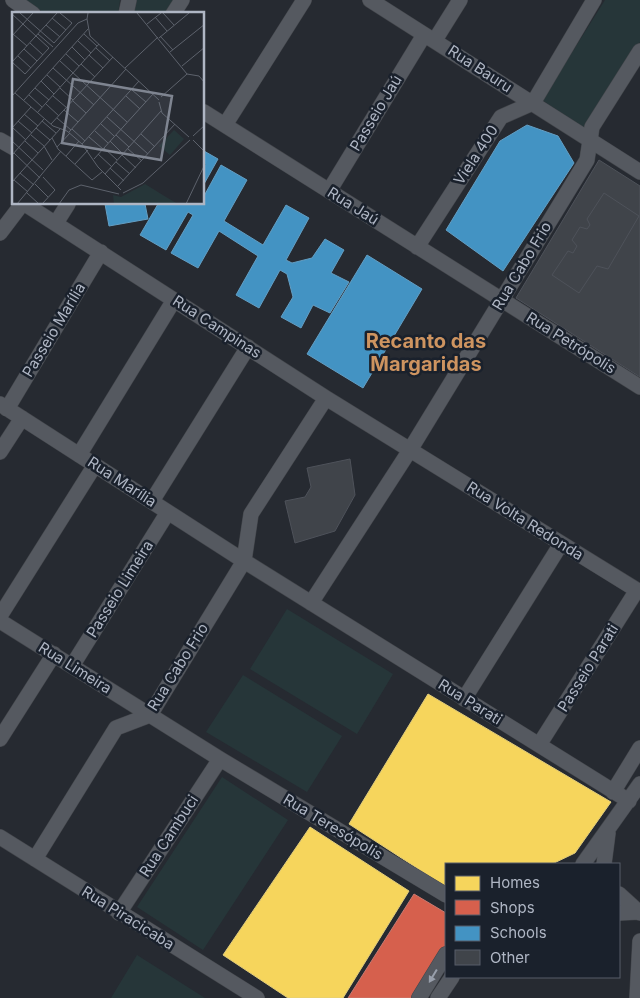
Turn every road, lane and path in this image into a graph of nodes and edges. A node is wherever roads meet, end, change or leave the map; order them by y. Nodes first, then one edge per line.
1 (13, 0) edge
2 (182, 0) edge
3 (304, 0) edge
4 (370, 0) edge
5 (460, 0) edge
6 (594, 0) edge
7 (30, 12) edge
8 (174, 12) edge
9 (430, 38) junction
10 (640, 51) edge
11 (533, 103) junction
12 (205, 113) edge
13 (225, 125) junction
14 (0, 140) edge
15 (589, 140) junction
16 (12, 147) edge
17 (640, 172) edge
18 (329, 191) junction
19 (22, 205) edge
20 (25, 205) edge
21 (67, 205) edge
22 (56, 223) junction
23 (0, 233) edge
24 (417, 247) junction
25 (101, 252) junction
26 (174, 300) junction
27 (501, 300) junction
28 (248, 348) junction
29 (640, 387) edge
30 (326, 398) junction
31 (3, 406) edge
32 (22, 418) junction
33 (410, 450) junction
34 (0, 452) edge
35 (79, 455) junction
36 (95, 465) junction
37 (152, 501) junction
38 (168, 512) junction
39 (561, 544) junction
40 (244, 561) junction
41 (638, 591) edge
42 (312, 603) junction
43 (0, 616) edge
44 (0, 621) edge
45 (54, 654) junction
46 (72, 666) junction
47 (464, 699) junction
48 (150, 715) junction
49 (0, 739) edge
50 (539, 746) junction
51 (640, 748) edge
52 (220, 759) junction
53 (640, 784) edge
54 (613, 792) junction
55 (629, 801) junction
56 (608, 829) junction
57 (0, 837) edge
58 (35, 859) junction
59 (584, 863) edge
60 (604, 863) edge
61 (445, 894) edge
62 (620, 895) edge
63 (119, 913) junction
64 (620, 913) edge
65 (639, 913) edge
66 (640, 941) edge
67 (445, 956) edge
68 (451, 978) edge
69 (256, 998) edge
70 (419, 998) edge
71 (438, 998) edge
72 (637, 998) edge

1 - 7 street
2 - 8 street
3 - 13 street
4 - 9 street, Rua Bauru
5 - 9 street, Passeio Jaú
6 - 11 street
9 - 11 street, Rua Bauru
9 - 18 street, Passeio Jaú
10 - 15 street, Rua Cabo Frio
11 - 15 street, Rua Bauru
11 - 24 street, Viela 400
12 - 13 street, Rua Jaú
13 - 18 street, Rua Jaú
14 - 16 street
15 - 17 street, Rua Bauru
15 - 27 street, Rua Cabo Frio
18 - 24 street, Rua Jaú
19 - 23 street
20 - 22 street, Rua Campinas
21 - 22 street
22 - 25 street, Rua Campinas
24 - 27 street, Rua Jaú
25 - 26 street, Rua Campinas
25 - 31 street, Passeio Marília
26 - 28 street, Rua Campinas
26 - 35 street
27 - 29 street, Rua Petrópolis
27 - 33 street, Rua Cabo Frio
28 - 30 street, Rua Campinas
28 - 37 street
30 - 33 street, Rua Campinas
30 - 40 street
31 - 32 street, Rua Marília
32 - 34 street
32 - 35 street, Rua Marília
33 - 39 street, Rua Volta Redonda
33 - 42 street, Rua Cabo Frio
35 - 36 street, Rua Marília
36 - 37 street, Rua Marília
36 - 43 street
37 - 38 street, Rua Marília
38 - 40 street, Rua Marília
38 - 46 street, Passeio Limeira
39 - 41 street, Rua Volta Redonda
39 - 47 street
40 - 42 street, Rua Marília
40 - 48 street, Rua Cabo Frio
41 - 50 street, Passeio Parati
42 - 47 street, Rua Parati
44 - 45 street, Rua Limeira
45 - 46 street, Rua Limeira
45 - 49 street
46 - 48 street, Rua Limeira
47 - 50 street, Rua Parati
48 - 52 street, Rua Limeira
48 - 58 street, Rua Cabo Frio
50 - 54 street, Rua Parati
51 - 54 street
52 - 61 street, Rua Teresópolis
52 - 63 street, Rua Cambuci
53 - 55 street
54 - 55 street, Rua Parati
55 - 56 street
56 - 59 street
56 - 60 street
57 - 58 street, Rua Piracicaba
58 - 63 street, Rua Piracicaba
62 - 65 street
63 - 69 street, Rua Piracicaba
64 - 65 street
66 - 72 street
67 -> 70 street
68 - 71 street

